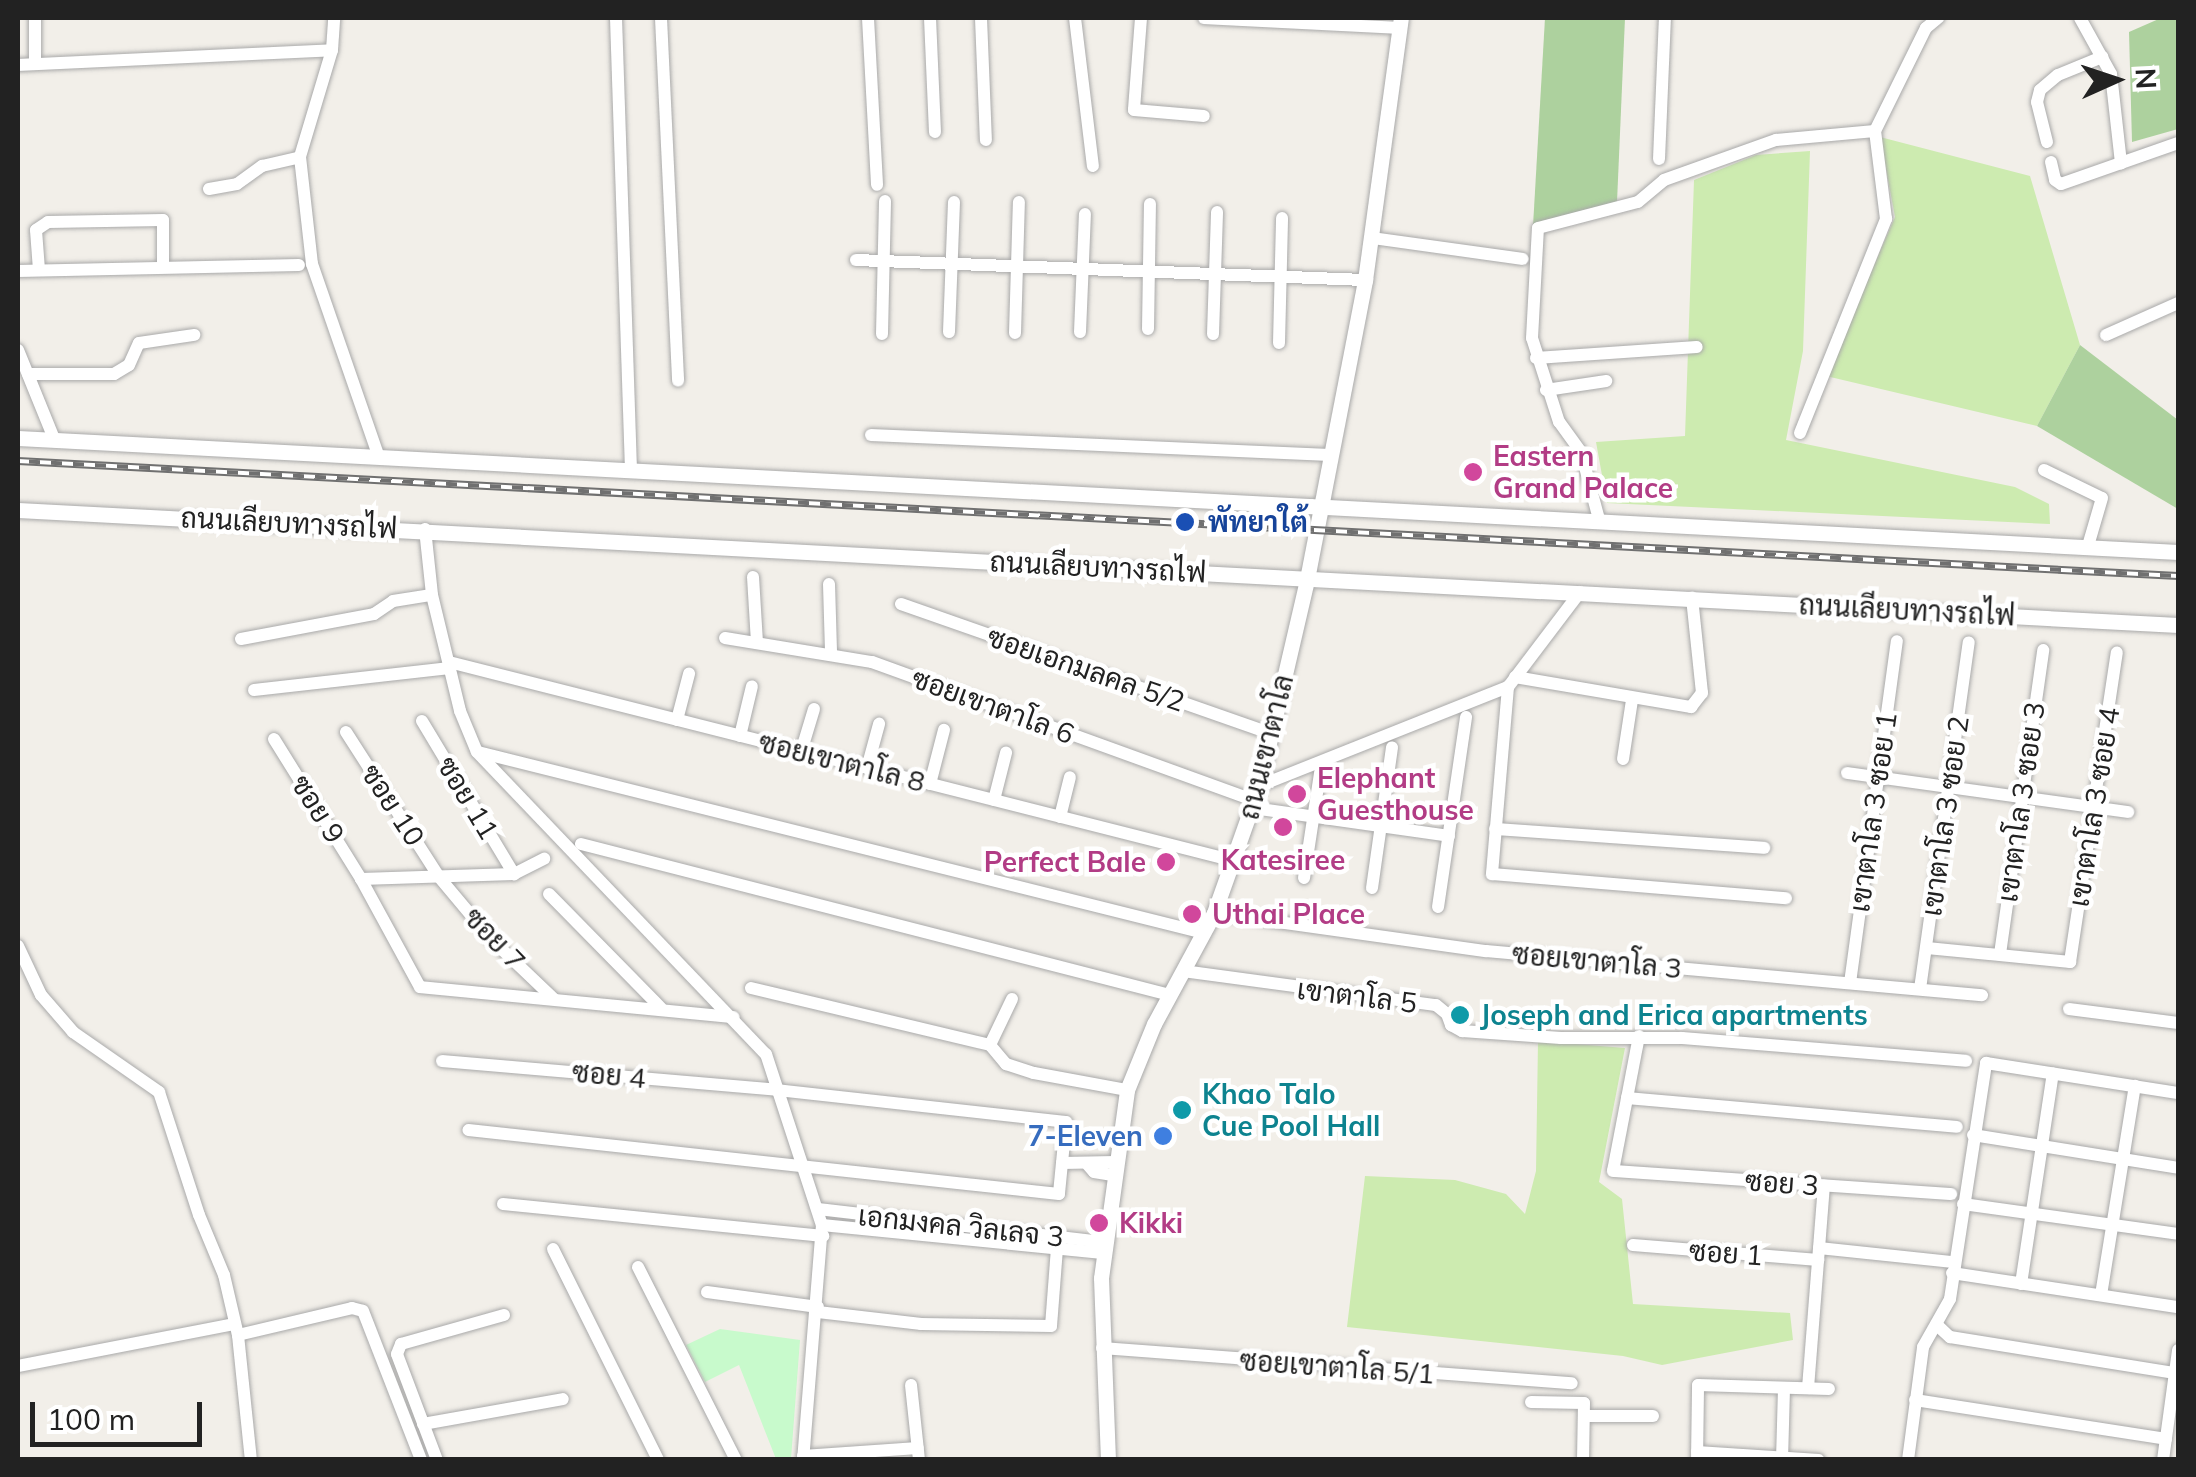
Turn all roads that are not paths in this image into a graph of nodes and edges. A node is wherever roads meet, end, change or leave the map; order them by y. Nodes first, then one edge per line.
1 (35, 18) edge
2 (334, 18) edge
3 (616, 18) edge
4 (661, 18) edge
5 (868, 18) edge
6 (930, 18) edge
7 (981, 18) edge
8 (1075, 18) edge
9 (1142, 18) edge
10 (1204, 18) edge
11 (1665, 18) edge
12 (1938, 18) edge
13 (2080, 18) edge
14 (1401, 23) edge
15 (332, 50) junction
16 (2102, 57) junction
17 (35, 64) junction
18 (18, 65) edge
19 (1204, 116) dead end
20 (1875, 131) junction
21 (935, 132) dead end
22 (986, 140) dead end
23 (2048, 142) dead end
24 (2178, 142) edge
25 (300, 157) junction
26 (1658, 159) dead end
27 (2050, 162) dead end
28 (2120, 163) junction
29 (1093, 166) dead end
30 (878, 184) dead end
31 (209, 189) dead end
32 (885, 200) dead end
33 (954, 202) dead end
34 (1018, 202) dead end
35 (1150, 204) dead end
36 (1217, 212) dead end
37 (1084, 214) dead end
38 (1282, 218) dead end
39 (1372, 238) junction
40 (1522, 259) dead end
41 (856, 260) dead end
42 (884, 261) junction
43 (299, 264) dead end
44 (952, 264) junction
45 (164, 266) junction
46 (1016, 266) junction
47 (1083, 269) junction
48 (40, 270) junction
49 (18, 271) edge
50 (1150, 272) junction
51 (1215, 274) junction
52 (1282, 277) junction
53 (1366, 280) junction
54 (2178, 303) edge
55 (1148, 330) dead end
56 (949, 332) dead end
57 (1080, 332) dead end
58 (882, 334) dead end
59 (1014, 334) dead end
60 (1212, 334) dead end
61 (194, 335) dead end
62 (2106, 335) dead end
63 (1279, 342) dead end
64 (1697, 346) dead end
65 (18, 350) edge
66 (1536, 358) junction
67 (28, 374) junction
68 (678, 381) dead end
69 (1606, 382) dead end
70 (1546, 390) junction
71 (1800, 433) dead end
72 (871, 435) dead end
73 (18, 438) edge
74 (55, 440) junction
75 (1330, 455) junction
76 (379, 458) junction
77 (2044, 470) dead end
78 (631, 472) junction
79 (1321, 508) junction
80 (18, 510) edge
81 (1600, 522) junction
82 (425, 529) junction
83 (2088, 546) junction
84 (2178, 552) edge
85 (754, 577) dead end
86 (1307, 580) junction
87 (829, 584) dead end
88 (1580, 592) junction
89 (432, 595) junction
90 (1692, 598) junction
91 (901, 604) dead end
92 (2178, 625) edge
93 (725, 638) dead end
94 (241, 639) dead end
95 (1897, 642) dead end
96 (1969, 642) dead end
97 (757, 643) junction
98 (2043, 650) dead end
99 (831, 653) junction
100 (2118, 653) dead end
101 (449, 665) junction
102 (689, 674) dead end
103 (1512, 682) junction
104 (752, 686) dead end
105 (254, 690) dead end
106 (1632, 700) junction
107 (814, 708) dead end
108 (1466, 717) dead end
109 (677, 720) junction
110 (422, 722) dead end
111 (879, 724) dead end
112 (944, 730) dead end
113 (346, 732) dead end
114 (1270, 734) junction
115 (740, 736) junction
116 (274, 740) dead end
117 (1392, 747) dead end
118 (477, 752) junction
119 (801, 752) junction
120 (1006, 753) dead end
121 (1623, 759) dead end
122 (867, 768) junction
123 (1320, 773) dead end
124 (1847, 773) dead end
125 (1070, 777) dead end
126 (1878, 777) junction
127 (930, 784) junction
128 (1948, 787) junction
129 (1256, 798) junction
130 (2022, 798) junction
131 (994, 800) junction
132 (2094, 806) junction
133 (2128, 812) dead end
134 (1313, 816) junction
135 (1060, 817) junction
136 (1380, 826) junction
137 (1496, 829) junction
138 (1449, 836) junction
139 (581, 844) dead end
140 (1764, 848) dead end
141 (544, 858) dead end
142 (1235, 861) junction
143 (514, 874) junction
144 (439, 878) junction
145 (1304, 878) dead end
146 (361, 879) junction
147 (1372, 888) dead end
148 (548, 894) dead end
149 (1786, 898) dead end
150 (1438, 906) dead end
151 (1214, 913) junction
152 (1204, 933) junction
153 (18, 946) edge
154 (1926, 948) junction
155 (2000, 954) junction
156 (1183, 971) junction
157 (1850, 983) junction
158 (751, 988) dead end
159 (1920, 989) junction
160 (1170, 995) junction
161 (1982, 995) dead end
162 (554, 998) junction
163 (1012, 999) dead end
164 (661, 1008) junction
165 (2070, 1008) dead end
166 (734, 1017) junction
167 (2178, 1022) edge
168 (1639, 1036) junction
169 (990, 1045) junction
170 (442, 1061) dead end
171 (1966, 1061) dead end
172 (2053, 1072) junction
173 (2135, 1086) junction
174 (777, 1090) junction
175 (1128, 1090) junction
176 (2178, 1093) edge
177 (1627, 1098) junction
178 (1957, 1127) dead end
179 (468, 1130) dead end
180 (1973, 1136) junction
181 (2042, 1146) junction
182 (2123, 1159) junction
183 (1062, 1163) junction
184 (800, 1166) junction
185 (1114, 1168) junction
186 (2178, 1168) edge
187 (1824, 1186) junction
188 (1951, 1194) dead end
189 (503, 1204) dead end
190 (1963, 1204) junction
191 (818, 1210) junction
192 (2032, 1214) junction
193 (2113, 1225) junction
194 (823, 1230) junction
195 (2178, 1234) edge
196 (1634, 1246) dead end
197 (1103, 1247) junction
198 (553, 1248) dead end
199 (1057, 1248) junction
200 (1819, 1254) junction
201 (638, 1266) dead end
202 (1952, 1268) junction
203 (2021, 1284) junction
204 (707, 1292) dead end
205 (2101, 1296) junction
206 (2178, 1307) edge
207 (818, 1309) junction
208 (504, 1315) dead end
209 (1937, 1325) junction
210 (236, 1330) junction
211 (1102, 1348) junction
212 (2178, 1350) edge
213 (18, 1366) edge
214 (2175, 1372) junction
215 (1572, 1383) dead end
216 (911, 1385) dead end
217 (1784, 1388) junction
218 (1808, 1388) junction
219 (1829, 1389) dead end
220 (563, 1398) dead end
221 (1915, 1400) junction
222 (1531, 1402) dead end
223 (1584, 1416) junction
224 (1653, 1416) dead end
225 (424, 1424) junction
226 (2166, 1440) junction
227 (918, 1454) edge
228 (851, 1456) edge
229 (1697, 1456) edge
230 (803, 1458) edge
231 (1782, 1458) edge
232 (252, 1460) edge
233 (420, 1460) edge
234 (437, 1460) edge
235 (658, 1460) edge
236 (736, 1460) edge
237 (1108, 1460) edge
238 (1583, 1460) edge
239 (1819, 1460) edge
240 (1908, 1460) edge
241 (2163, 1460) edge

1 - 17 street
2 - 15 street
3 - 78 street
4 - 68 street
5 - 30 street
6 - 21 street
7 - 22 street
8 - 29 street
9 - 19 street
10 - 14 street
11 - 26 street
12 - 20 street
13 - 16 street
14 - 39 street, ถนนเขาตาโล
15 - 17 street
15 - 25 street
16 - 23 street
16 - 28 street
17 - 18 street
20 - 66 street
20 - 71 street
24 - 28 street
25 - 31 street
25 - 76 street
27 - 28 street
32 - 42 street
33 - 44 street
34 - 46 street
35 - 50 street
36 - 51 street
37 - 47 street
38 - 52 street
39 - 40 street
39 - 53 street, ถนนเขาตาโล
41 - 42 street
42 - 44 street
42 - 58 street
43 - 45 street
44 - 46 street
44 - 56 street
45 - 48 street
45 - 48 street
46 - 47 street
46 - 59 street
47 - 50 street
47 - 57 street
48 - 49 street
50 - 51 street
50 - 55 street
51 - 52 street
51 - 60 street
52 - 53 street
52 - 63 street
53 - 75 street, ถนนเขาตาโล
54 - 62 street
61 - 67 street
64 - 66 street
65 - 67 street
66 - 70 street
67 - 74 street
69 - 70 street
70 - 81 street
72 - 75 street
73 - 74 street
74 - 76 street
75 - 79 street, ถนนเขาตาโล
76 - 78 street
77 - 83 street
78 - 79 street
79 - 81 street
79 - 86 street, ถนนเขาตาโล
80 - 82 street, ถนนเลียบทางรถไฟ
81 - 83 street
82 - 86 street, ถนนเลียบทางรถไฟ
82 - 89 street
83 - 84 street
85 - 97 street
86 - 88 street, ถนนเลียบทางรถไฟ
86 - 114 street, ถนนเขาตาโล
87 - 99 street
88 - 90 street, ถนนเลียบทางรถไฟ
88 - 103 street
89 - 94 street
89 - 101 street
90 - 92 street, ถนนเลียบทางรถไฟ
90 - 106 street
91 - 114 street, ซอยเอกมลคล 5/2
93 - 97 street, ซอยเขาตาโล 6
95 - 126 street, เขาตาโล 3 ซอย 1
96 - 128 street, เขาตาโล 3 ซอย 2
97 - 99 street, ซอยเขาตาโล 6
98 - 130 street, เขาตาโล 3 ซอย 3
99 - 129 street, ซอยเขาตาโล 6
100 - 132 street, เขาตาโล 3 ซอย 4
101 - 105 street
101 - 109 street, ซอยเขาตาโล 8
101 - 118 street
102 - 109 street
103 - 106 street
103 - 129 street
103 - 137 street
104 - 115 street
106 - 121 street
107 - 119 street
108 - 138 street
109 - 115 street, ซอยเขาตาโล 8
110 - 143 street, ซอย 11
111 - 122 street
112 - 127 street
113 - 144 street, ซอย 10
114 - 129 street, ถนนเขาตาโล
115 - 119 street, ซอยเขาตาโล 8
116 - 146 street, ซอย 9
117 - 136 street
118 - 152 street
118 - 166 street
119 - 122 street, ซอยเขาตาโล 8
120 - 131 street
122 - 127 street, ซอยเขาตาโล 8
123 - 134 street
124 - 126 street
125 - 135 street
126 - 128 street
126 - 157 street, เขาตาโล 3 ซอย 1
127 - 131 street, ซอยเขาตาโล 8
128 - 130 street
128 - 154 street, เขาตาโล 3 ซอย 2
129 - 134 street, ซอยเขาตาโล 6
129 - 142 street, ถนนเขาตาโล
130 - 132 street
130 - 155 street, เขาตาโล 3 ซอย 3
131 - 135 street, ซอยเขาตาโล 8
132 - 133 street
132 - 155 street, เขาตาโล 3 ซอย 4
134 - 136 street, ซอยเขาตาโล 6
134 - 145 street
135 - 142 street, ซอยเขาตาโล 8
136 - 138 street, ซอยเขาตาโล 6
136 - 147 street
137 - 140 street
137 - 149 street
138 - 150 street
139 - 160 street
141 - 143 street
142 - 151 street, ถนนเขาตาโล
143 - 144 street
144 - 146 street
144 - 162 street, ซอย 7
146 - 162 street, ซอย 9
148 - 164 street
151 - 152 street, ถนนเขาตาโล
151 - 157 street, ซอยเขาตาโล 3
152 - 156 street, ถนนเขาตาโล
153 - 210 street
154 - 155 street
154 - 159 street, เขาตาโล 3 ซอย 2
156 - 160 street, ถนนเขาตาโล
156 - 168 street, เขาตาโล 5
157 - 159 street, ซอยเขาตาโล 3
158 - 169 street
159 - 161 street, ซอยเขาตาโล 3
160 - 175 street, ถนนเขาตาโล
162 - 164 street
163 - 169 street
164 - 166 street
165 - 167 street
166 - 174 street
168 - 171 street, เขาตาโล 5
168 - 177 street
169 - 175 street
170 - 174 street, ซอย 4
172 - 173 street
172 - 180 street
172 - 181 street
173 - 176 street
173 - 182 street
174 - 183 street, ซอย 4
174 - 184 street
175 - 185 street, ถนนเขาตาโล
177 - 178 street
177 - 187 street, ซอย 3
179 - 184 street
180 - 181 street
180 - 190 street
181 - 182 street
181 - 192 street
182 - 186 street
182 - 193 street
183 - 184 street
183 - 185 street
184 - 191 street
185 - 197 street, ถนนเขาตาโล
187 - 188 street, ซอย 3
187 - 200 street
189 - 194 street, เอกมงคล วิลเลจ 3
190 - 192 street
190 - 202 street
191 - 194 street
191 - 197 street, เอกมงคล วิลเลจ 3
192 - 193 street
192 - 203 street
193 - 195 street
193 - 205 street
194 - 199 street, เอกมงคล วิลเลจ 3
194 - 207 street
196 - 200 street, ซอย 1
197 - 199 street, เอกมงคล วิลเลจ 3
197 - 211 street, ถนนเขาตาโล
198 - 235 street
199 - 207 street
200 - 202 street, ซอย 1
200 - 218 street
201 - 236 street
202 - 203 street, ซอย 1
202 - 209 street
203 - 205 street, ซอย 1
204 - 207 street
205 - 206 street, ซอย 1
207 - 230 street
208 - 225 street
209 - 214 street
209 - 221 street
210 - 213 street
210 - 232 street
210 - 233 street
211 - 215 street, ซอยเขาตาโล 5/1
211 - 237 street, ถนนเขาตาโล
212 - 214 street
214 - 226 street
216 - 227 street
217 - 218 street
217 - 229 street
217 - 231 street
218 - 219 street
220 - 225 street
221 - 226 street
221 - 240 street
222 - 223 street
223 - 224 street
223 - 238 street
225 - 234 street
226 - 241 street
227 - 228 street
228 - 230 street
229 - 231 street
231 - 239 street

